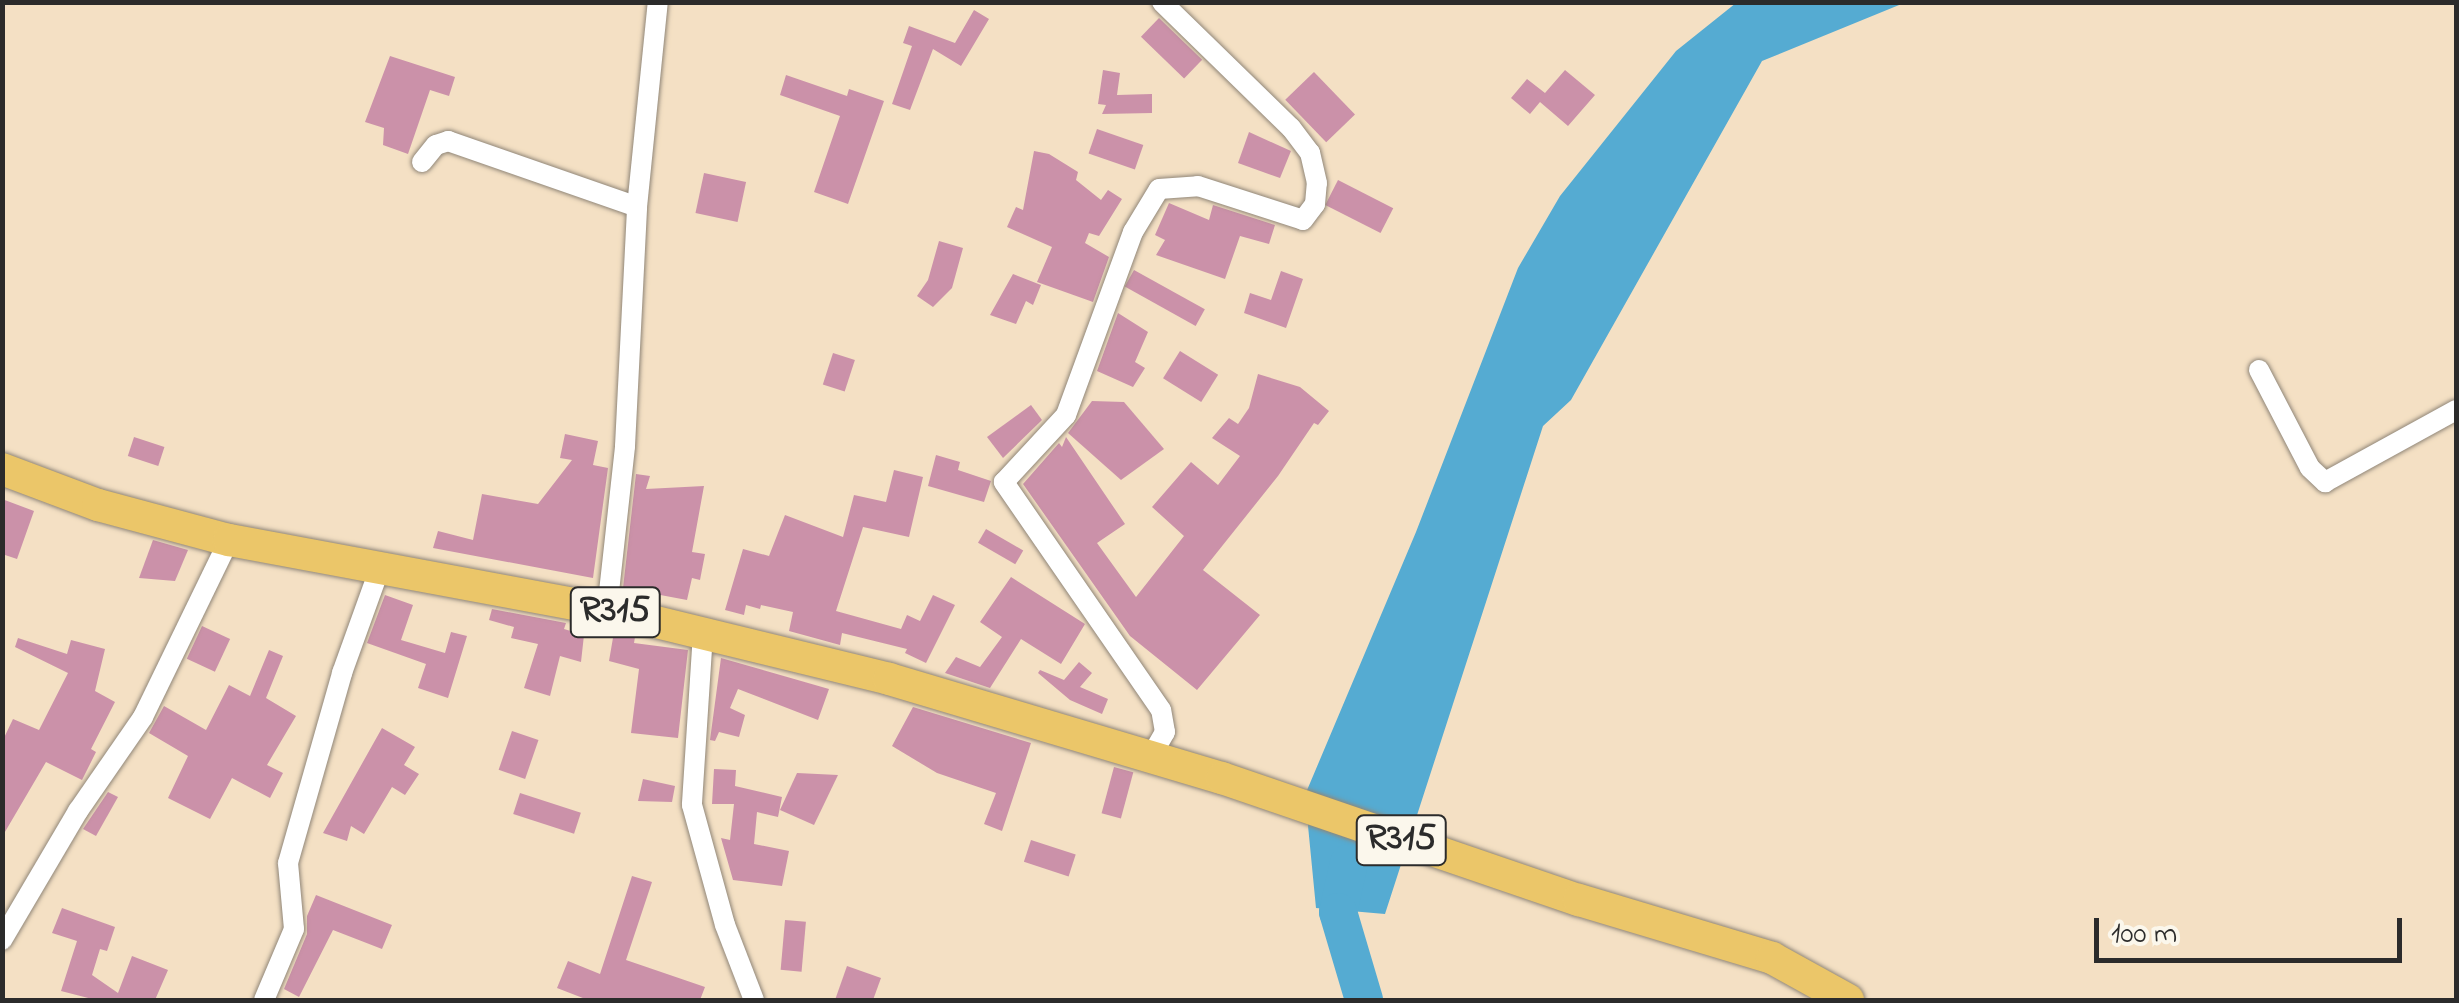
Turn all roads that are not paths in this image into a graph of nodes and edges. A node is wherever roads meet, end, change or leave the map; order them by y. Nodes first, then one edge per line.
1 (658, 2) edge
2 (1162, 2) edge
3 (422, 162) dead end
4 (638, 208) junction
5 (2259, 370) dead end
6 (2456, 410) edge
7 (2, 470) edge
8 (230, 540) junction
9 (379, 570) junction
10 (607, 610) junction
11 (703, 633) junction
12 (1150, 758) junction
13 (2, 940) edge
14 (264, 1000) edge
15 (754, 1000) edge
16 (1848, 1000) edge

1 - 4 street
2 - 12 street
3 - 4 street
4 - 10 street
5 - 6 street
7 - 8 main road, R315
8 - 9 main road, R315
8 - 13 street
9 - 10 main road, R315
9 - 14 street
10 - 11 main road, R315
11 - 12 main road, R315
11 - 15 street
12 - 16 main road, R315

